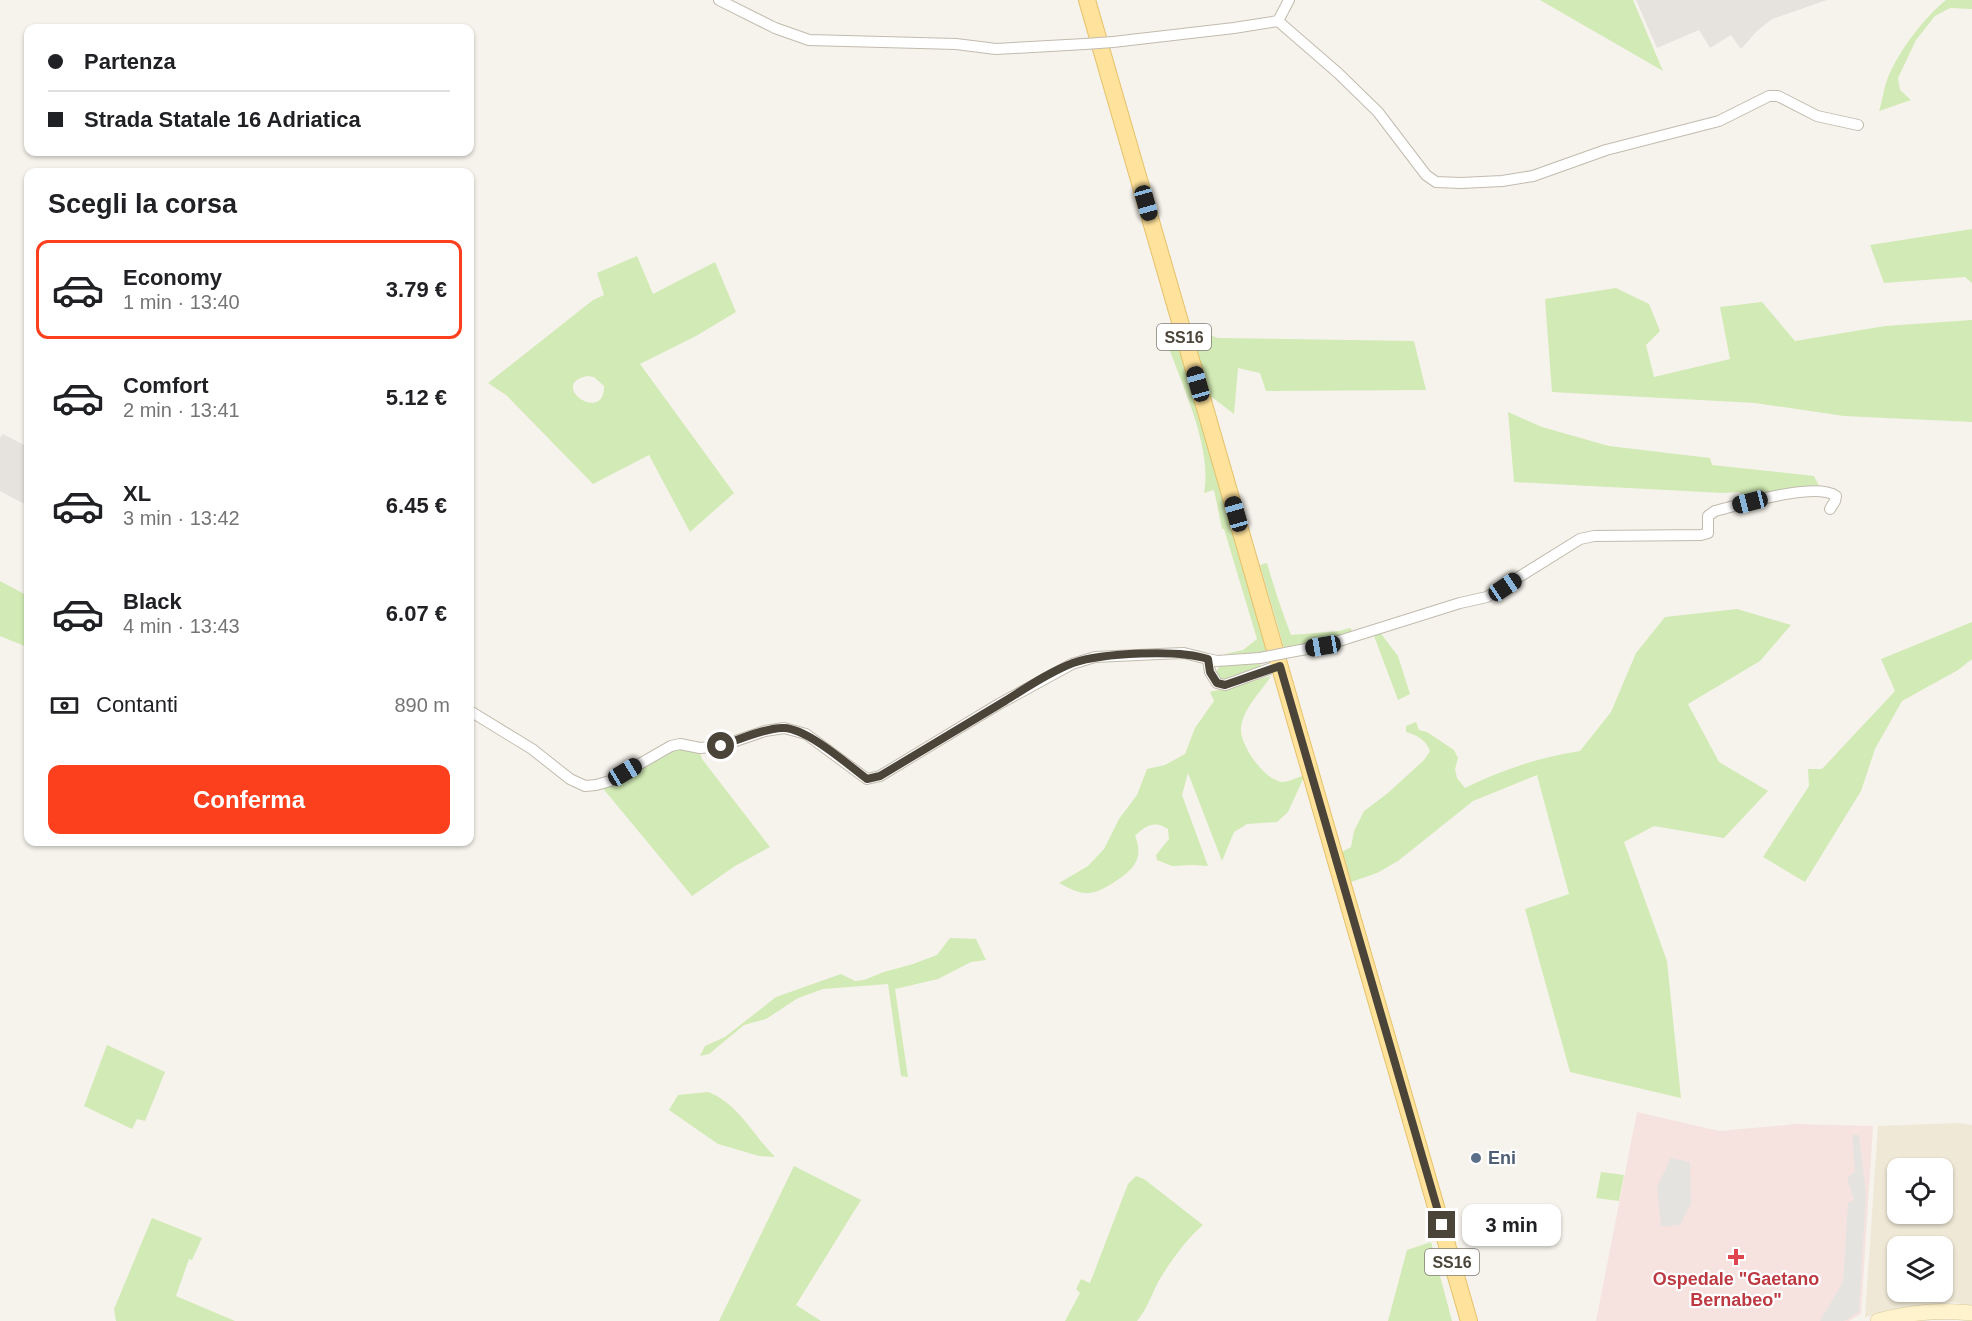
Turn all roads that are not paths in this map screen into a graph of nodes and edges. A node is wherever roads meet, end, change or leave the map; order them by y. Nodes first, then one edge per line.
1 (719, 0) edge
2 (1087, 0) edge
3 (1289, 0) edge
4 (1278, 21) junction
5 (1858, 125) dead end
6 (1830, 509) dead end
7 (1208, 659) junction
8 (1284, 663) junction
9 (474, 713) edge
10 (1972, 1313) edge
11 (1469, 1321) edge
12 (1878, 1321) edge

1 - 4 street, bridge
2 - 8 main road, SS16
3 - 4 street
4 - 5 street
6 - 8 street
7 - 8 street, bridge
7 - 8 street
7 - 9 street
8 - 11 main road, SS16
10 - 12 street

